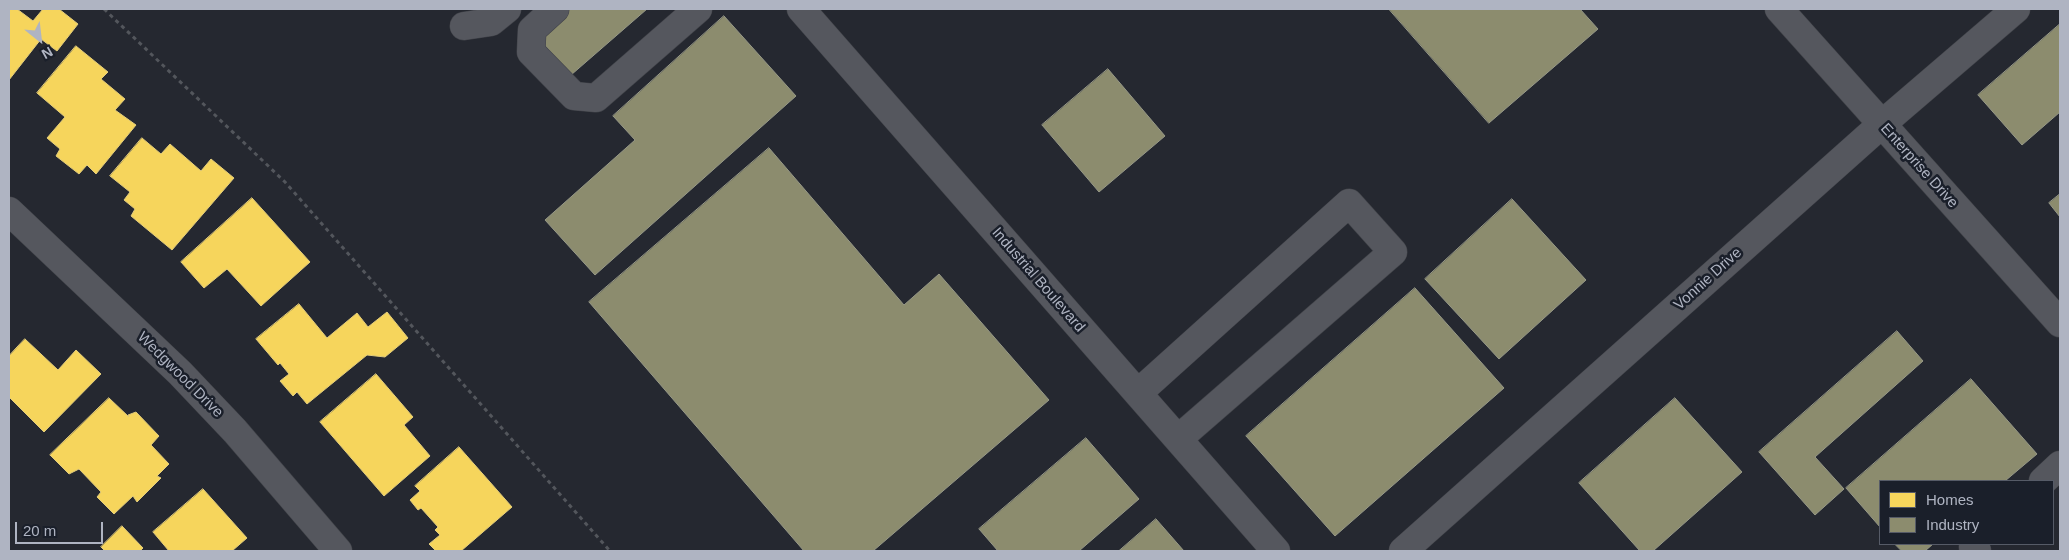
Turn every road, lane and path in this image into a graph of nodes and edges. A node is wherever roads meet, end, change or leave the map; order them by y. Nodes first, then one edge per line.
1 (104, 9) edge
2 (507, 9) edge
3 (555, 9) edge
4 (698, 9) edge
5 (800, 9) edge
6 (1779, 9) edge
7 (2016, 9) edge
8 (464, 26) dead end
9 (1882, 124) junction
10 (9, 211) edge
11 (2060, 323) edge
12 (1138, 393) junction
13 (1178, 439) junction
14 (2060, 465) edge
15 (2044, 480) edge
16 (338, 551) edge
17 (610, 551) edge
18 (1276, 551) edge
19 (1403, 551) edge

1 - 17 path
2 - 8 street
3 - 4 street
5 - 12 street, Industrial Boulevard
6 - 9 street, Enterprise Drive
7 - 9 street, Vonnie Drive
9 - 11 street, Enterprise Drive
9 - 19 street, Vonnie Drive
10 - 16 street, Wedgwood Drive
12 - 13 street, Industrial Boulevard
12 - 13 street
13 - 18 street, Industrial Boulevard
14 - 15 street

